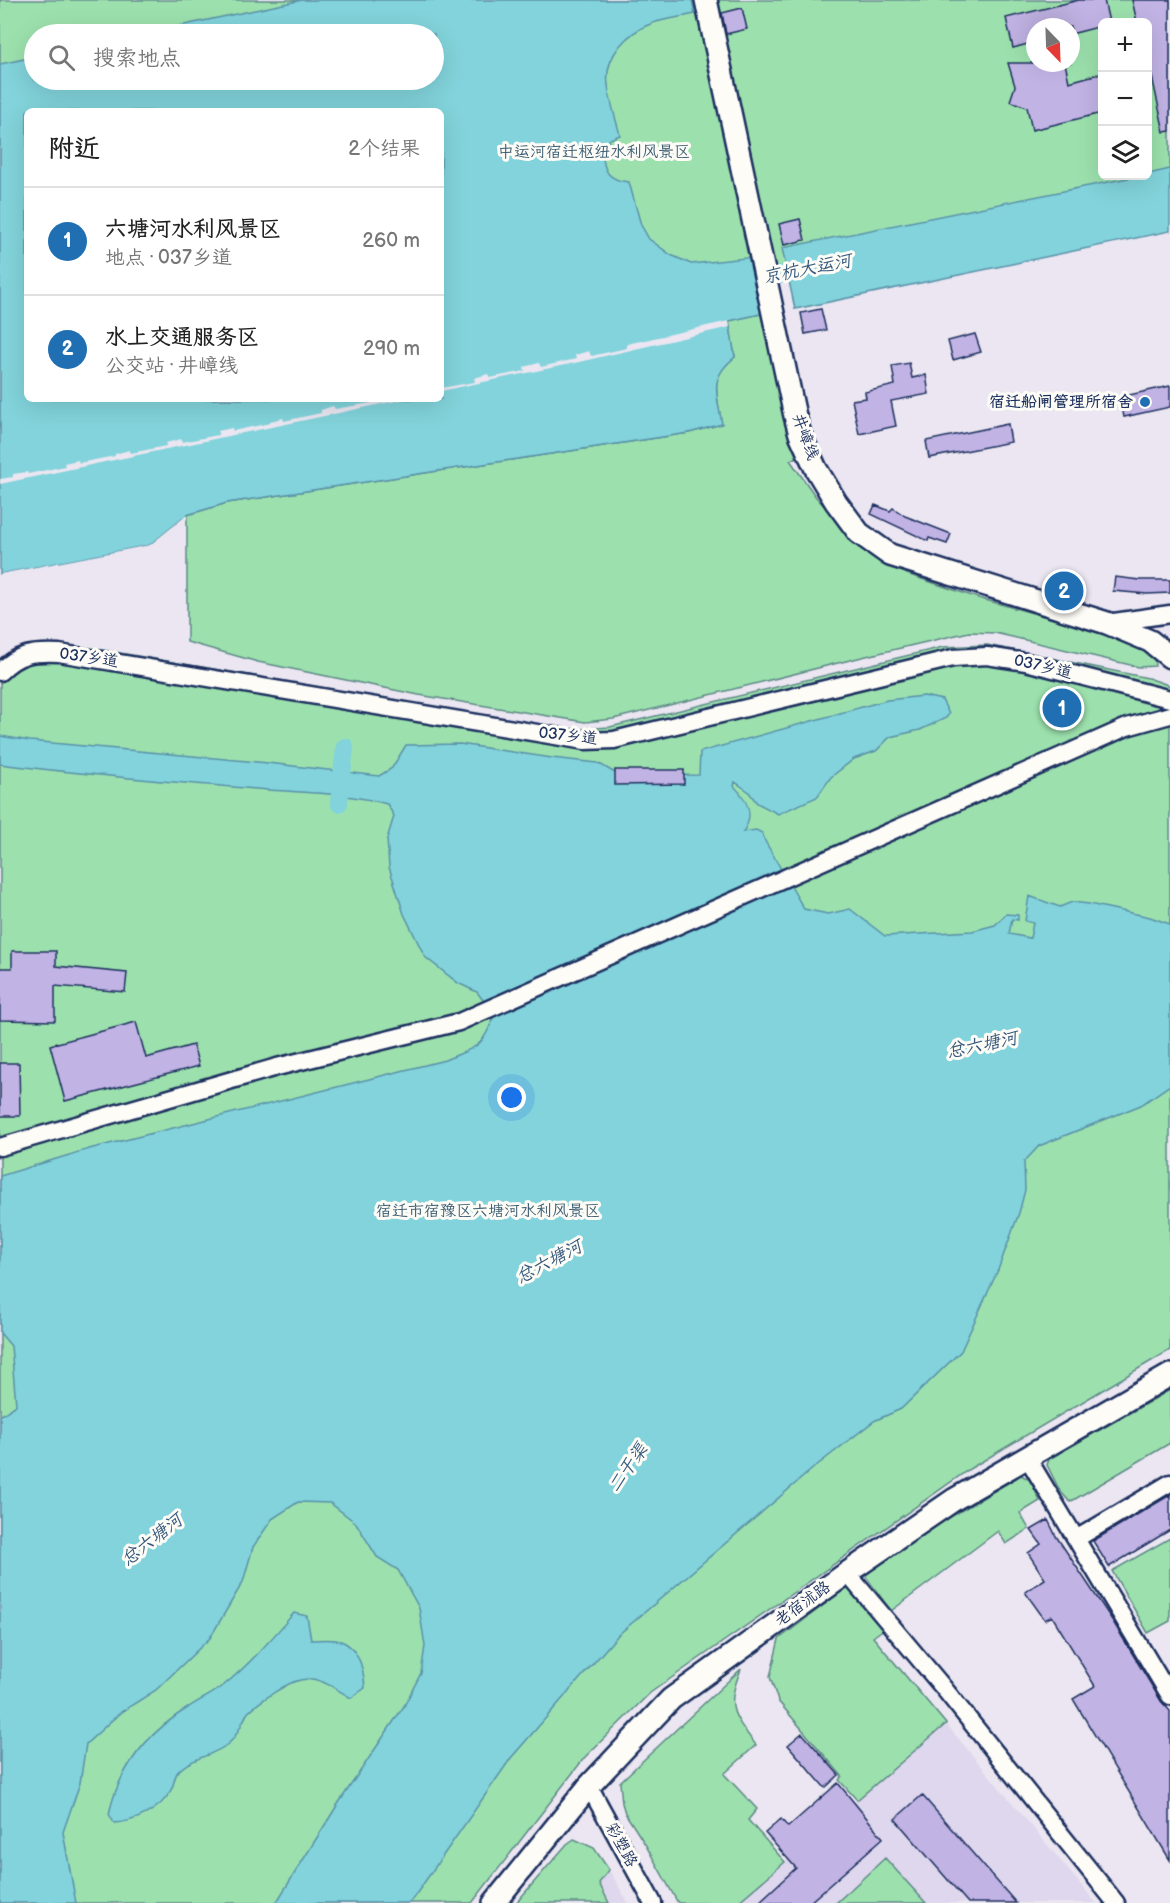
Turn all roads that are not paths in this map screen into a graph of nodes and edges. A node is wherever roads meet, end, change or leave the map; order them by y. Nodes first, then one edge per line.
1 (706, 0) edge
2 (1170, 614) edge
3 (1107, 623) junction
4 (1170, 657) edge
5 (0, 672) edge
6 (1170, 699) edge
7 (1170, 716) edge
8 (0, 1147) edge
9 (1170, 1375) edge
10 (1027, 1457) junction
11 (1170, 1483) edge
12 (1076, 1539) junction
13 (847, 1573) junction
14 (1170, 1696) edge
15 (589, 1786) junction
16 (494, 1903) edge
17 (653, 1903) edge
18 (1116, 1903) edge

1 - 3 main road, 井嶂线
2 - 3 street
3 - 4 main road, 井嶂线
5 - 6 street, 037乡道
7 - 8 street
9 - 10 main road, 老宿沭路
10 - 12 street
10 - 13 main road, 老宿沭路
11 - 12 street
12 - 14 street
13 - 15 main road, 老宿沭路
13 - 18 street
15 - 16 main road, 老宿沭路
15 - 17 street, 彩塑路

